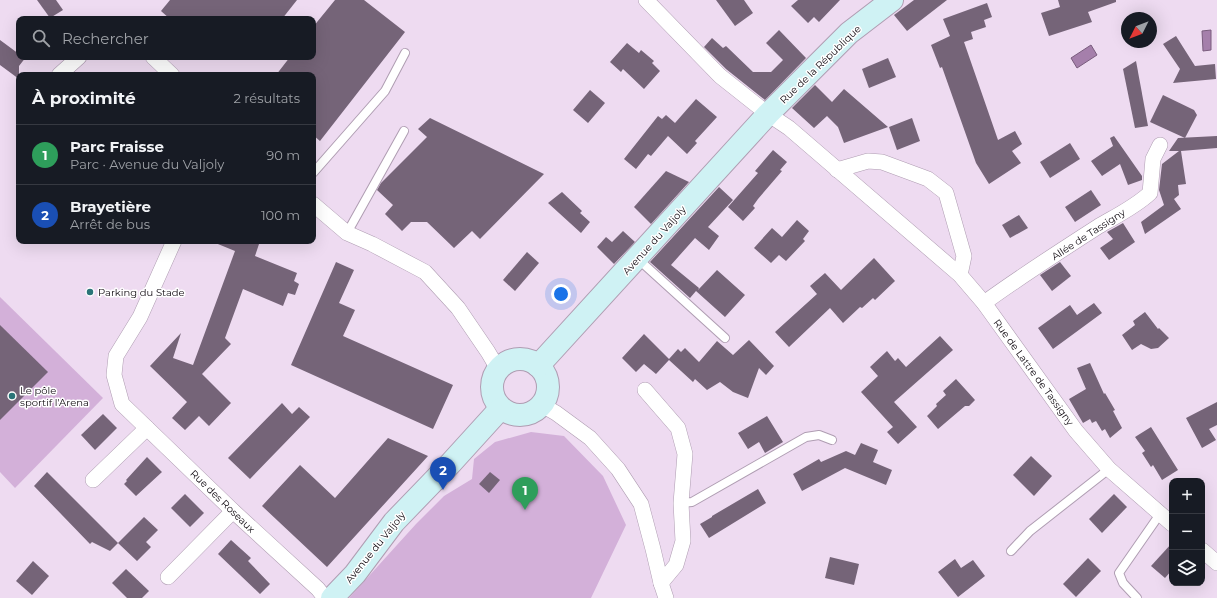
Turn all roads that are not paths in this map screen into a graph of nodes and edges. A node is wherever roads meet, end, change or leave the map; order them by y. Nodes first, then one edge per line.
1 (646, 0) edge
2 (892, 0) edge
3 (405, 53) dead end
4 (76, 60) edge
5 (156, 60) edge
6 (62, 72) edge
7 (169, 72) edge
8 (768, 114) junction
9 (404, 131) dead end
10 (1160, 145) dead end
11 (316, 170) edge
12 (837, 170) junction
13 (316, 207) edge
14 (347, 233) junction
15 (173, 244) edge
16 (638, 258) junction
17 (960, 274) junction
18 (984, 303) junction
19 (725, 338) dead end
20 (538, 366) junction
21 (498, 369) junction
22 (645, 390) dead end
23 (542, 405) junction
24 (500, 409) junction
25 (147, 428) junction
26 (832, 440) dead end
27 (1109, 469) junction
28 (93, 480) dead end
29 (681, 503) junction
30 (233, 511) junction
31 (1160, 514) junction
32 (1169, 522) edge
33 (1011, 551) dead end
34 (1205, 553) edge
35 (1217, 563) edge
36 (168, 577) dead end
37 (661, 583) junction
38 (325, 598) edge
39 (332, 598) edge
40 (666, 598) edge
41 (1137, 598) edge

1 - 8 street, Rue de Lattre de Tassigny
2 - 8 main road, Rue de la République
3 - 11 lane
4 - 6 street
5 - 7 street
8 - 12 street, Rue de Lattre de Tassigny
8 - 16 main road, Avenue du Valjoly
9 - 14 lane
10 - 18 street, Allée de Tassigny
12 - 17 street, Rue de Lattre de Tassigny
12 - 17 street
13 - 14 street
14 - 21 street
15 - 25 street, Rue des Roseaux
16 - 19 lane
16 - 20 main road, Avenue du Valjoly
17 - 18 street, Rue de Lattre de Tassigny
18 - 27 street, Rue de Lattre de Tassigny
20 - 21 main road
20 - 23 main road
21 - 24 main road
22 - 29 street
23 - 24 main road
23 - 37 street
24 - 39 main road, Avenue du Valjoly
25 - 28 street
25 - 30 street, Rue des Roseaux
26 - 29 lane
27 - 31 street, Rue de Lattre de Tassigny
27 - 33 lane
29 - 37 street
30 - 36 street
30 - 38 street, Rue des Roseaux
31 - 32 street, Rue de Lattre de Tassigny
31 - 41 lane
34 - 35 street
37 - 40 street

